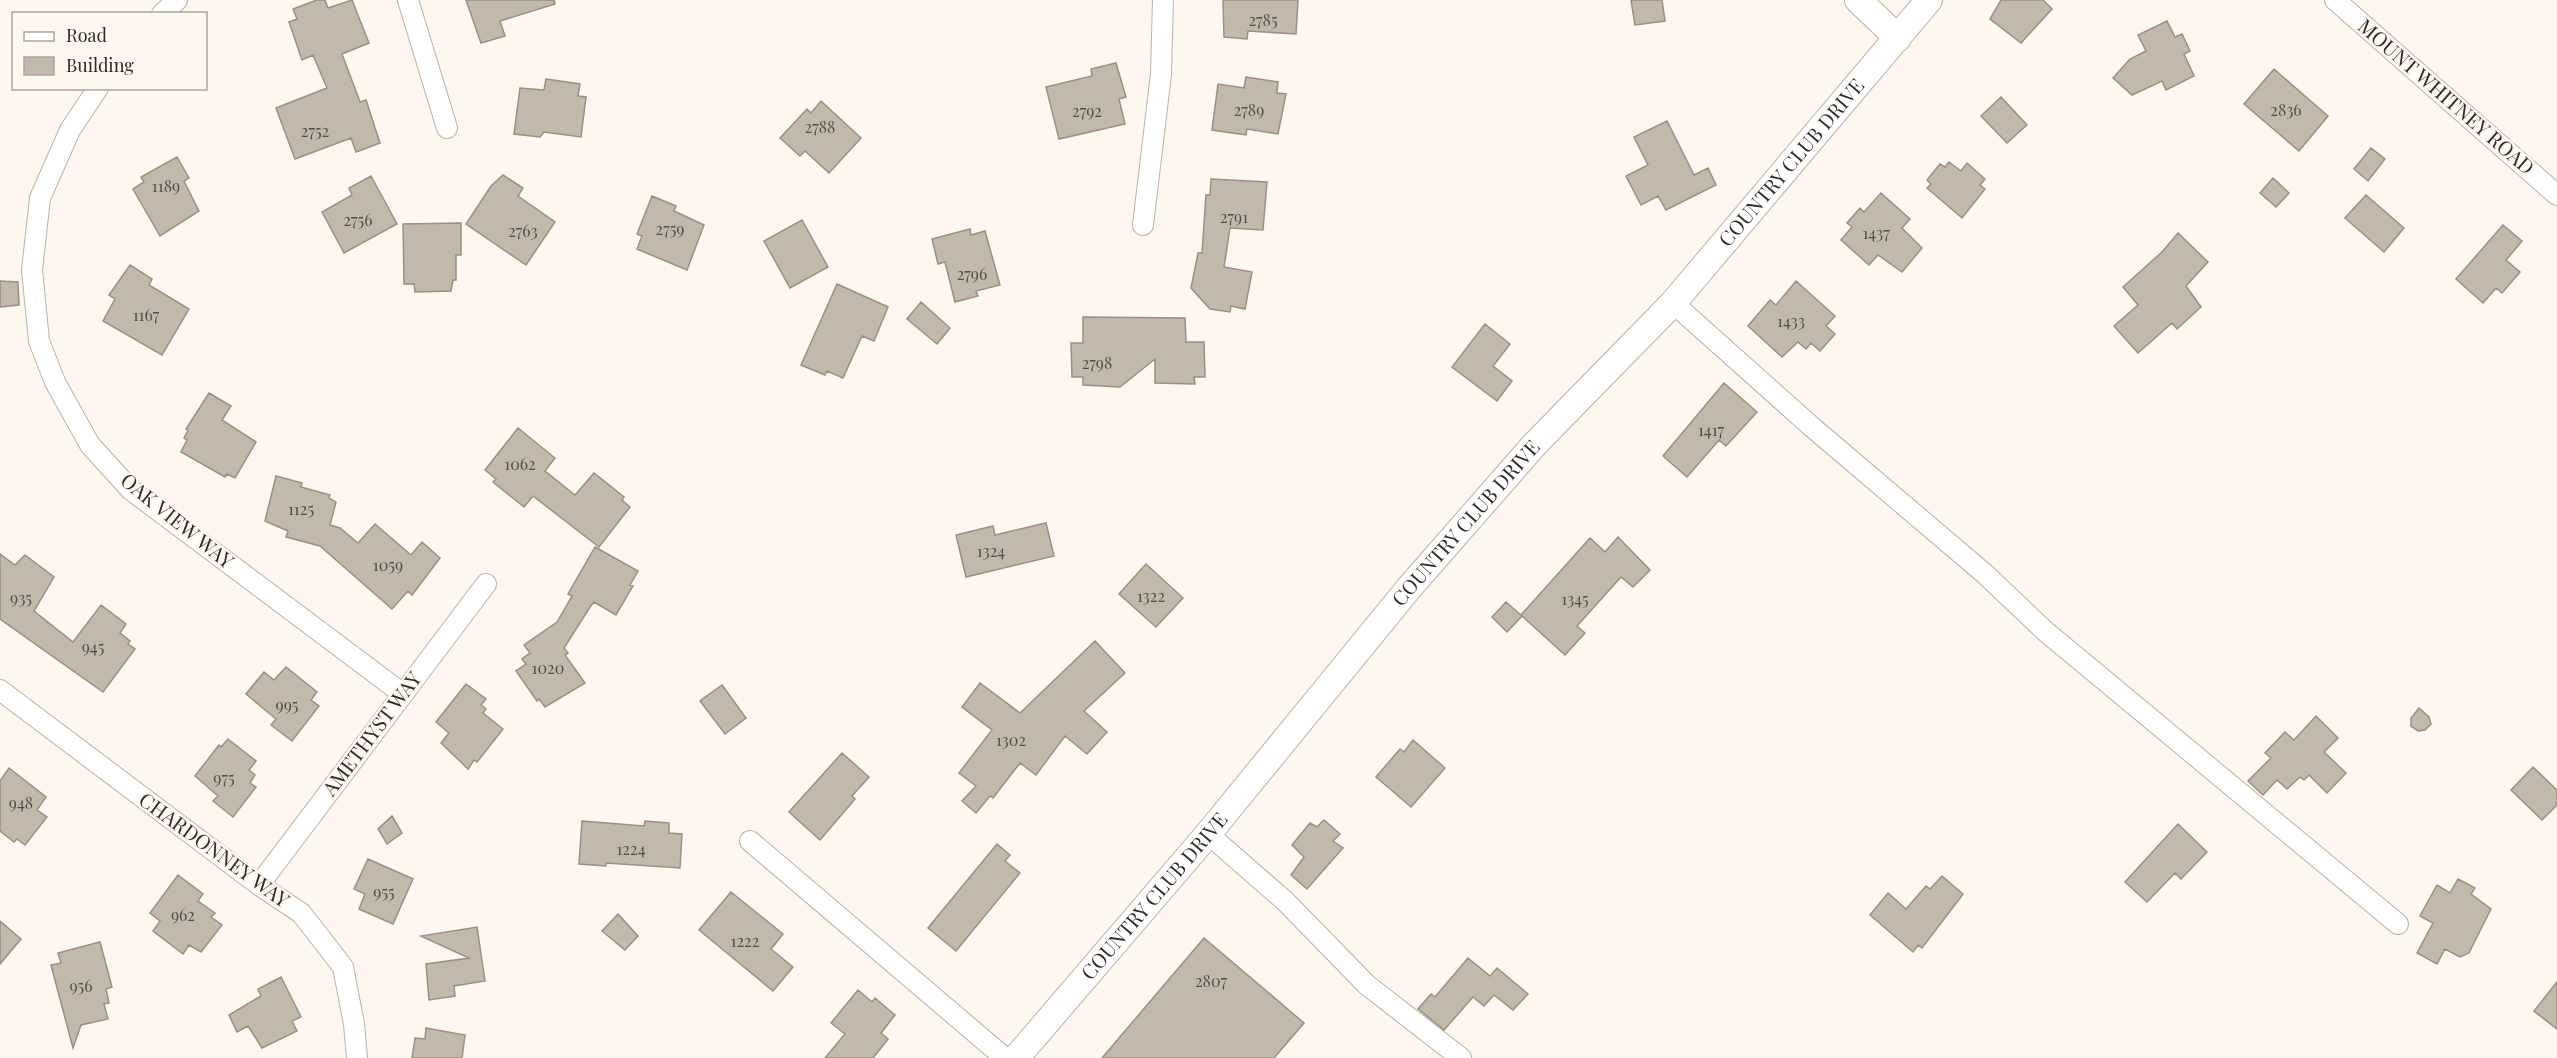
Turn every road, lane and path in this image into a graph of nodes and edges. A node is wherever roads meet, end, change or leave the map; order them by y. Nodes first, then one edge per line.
1 (177, 0) edge
2 (408, 0) edge
3 (1163, 0) edge
4 (1858, 0) edge
5 (1929, 0) edge
6 (2335, 0) edge
7 (164, 12) edge
8 (1898, 38) junction
9 (97, 90) edge
10 (447, 128) dead end
11 (2557, 195) edge
12 (1143, 225) dead end
13 (1673, 303) junction
14 (486, 584) dead end
15 (0, 690) edge
16 (403, 694) junction
17 (1208, 834) junction
18 (750, 841) dead end
19 (259, 885) junction
20 (2398, 924) dead end
21 (357, 1058) edge
22 (1005, 1058) edge
23 (1016, 1058) edge
24 (1461, 1058) edge

1 - 7 street
2 - 10 street
3 - 12 street
4 - 8 street
5 - 8 street, COUNTRY CLUB DRIVE
6 - 11 street, MOUNT WHITNEY ROAD
8 - 13 street, COUNTRY CLUB DRIVE
9 - 16 street, OAK VIEW WAY
13 - 17 street, COUNTRY CLUB DRIVE
13 - 20 street
14 - 16 street, AMETHYST WAY
15 - 19 street, CHARDONNEY WAY
16 - 19 street, AMETHYST WAY
17 - 23 street, COUNTRY CLUB DRIVE
17 - 24 street
18 - 22 street
19 - 21 street, CHARDONNEY WAY

